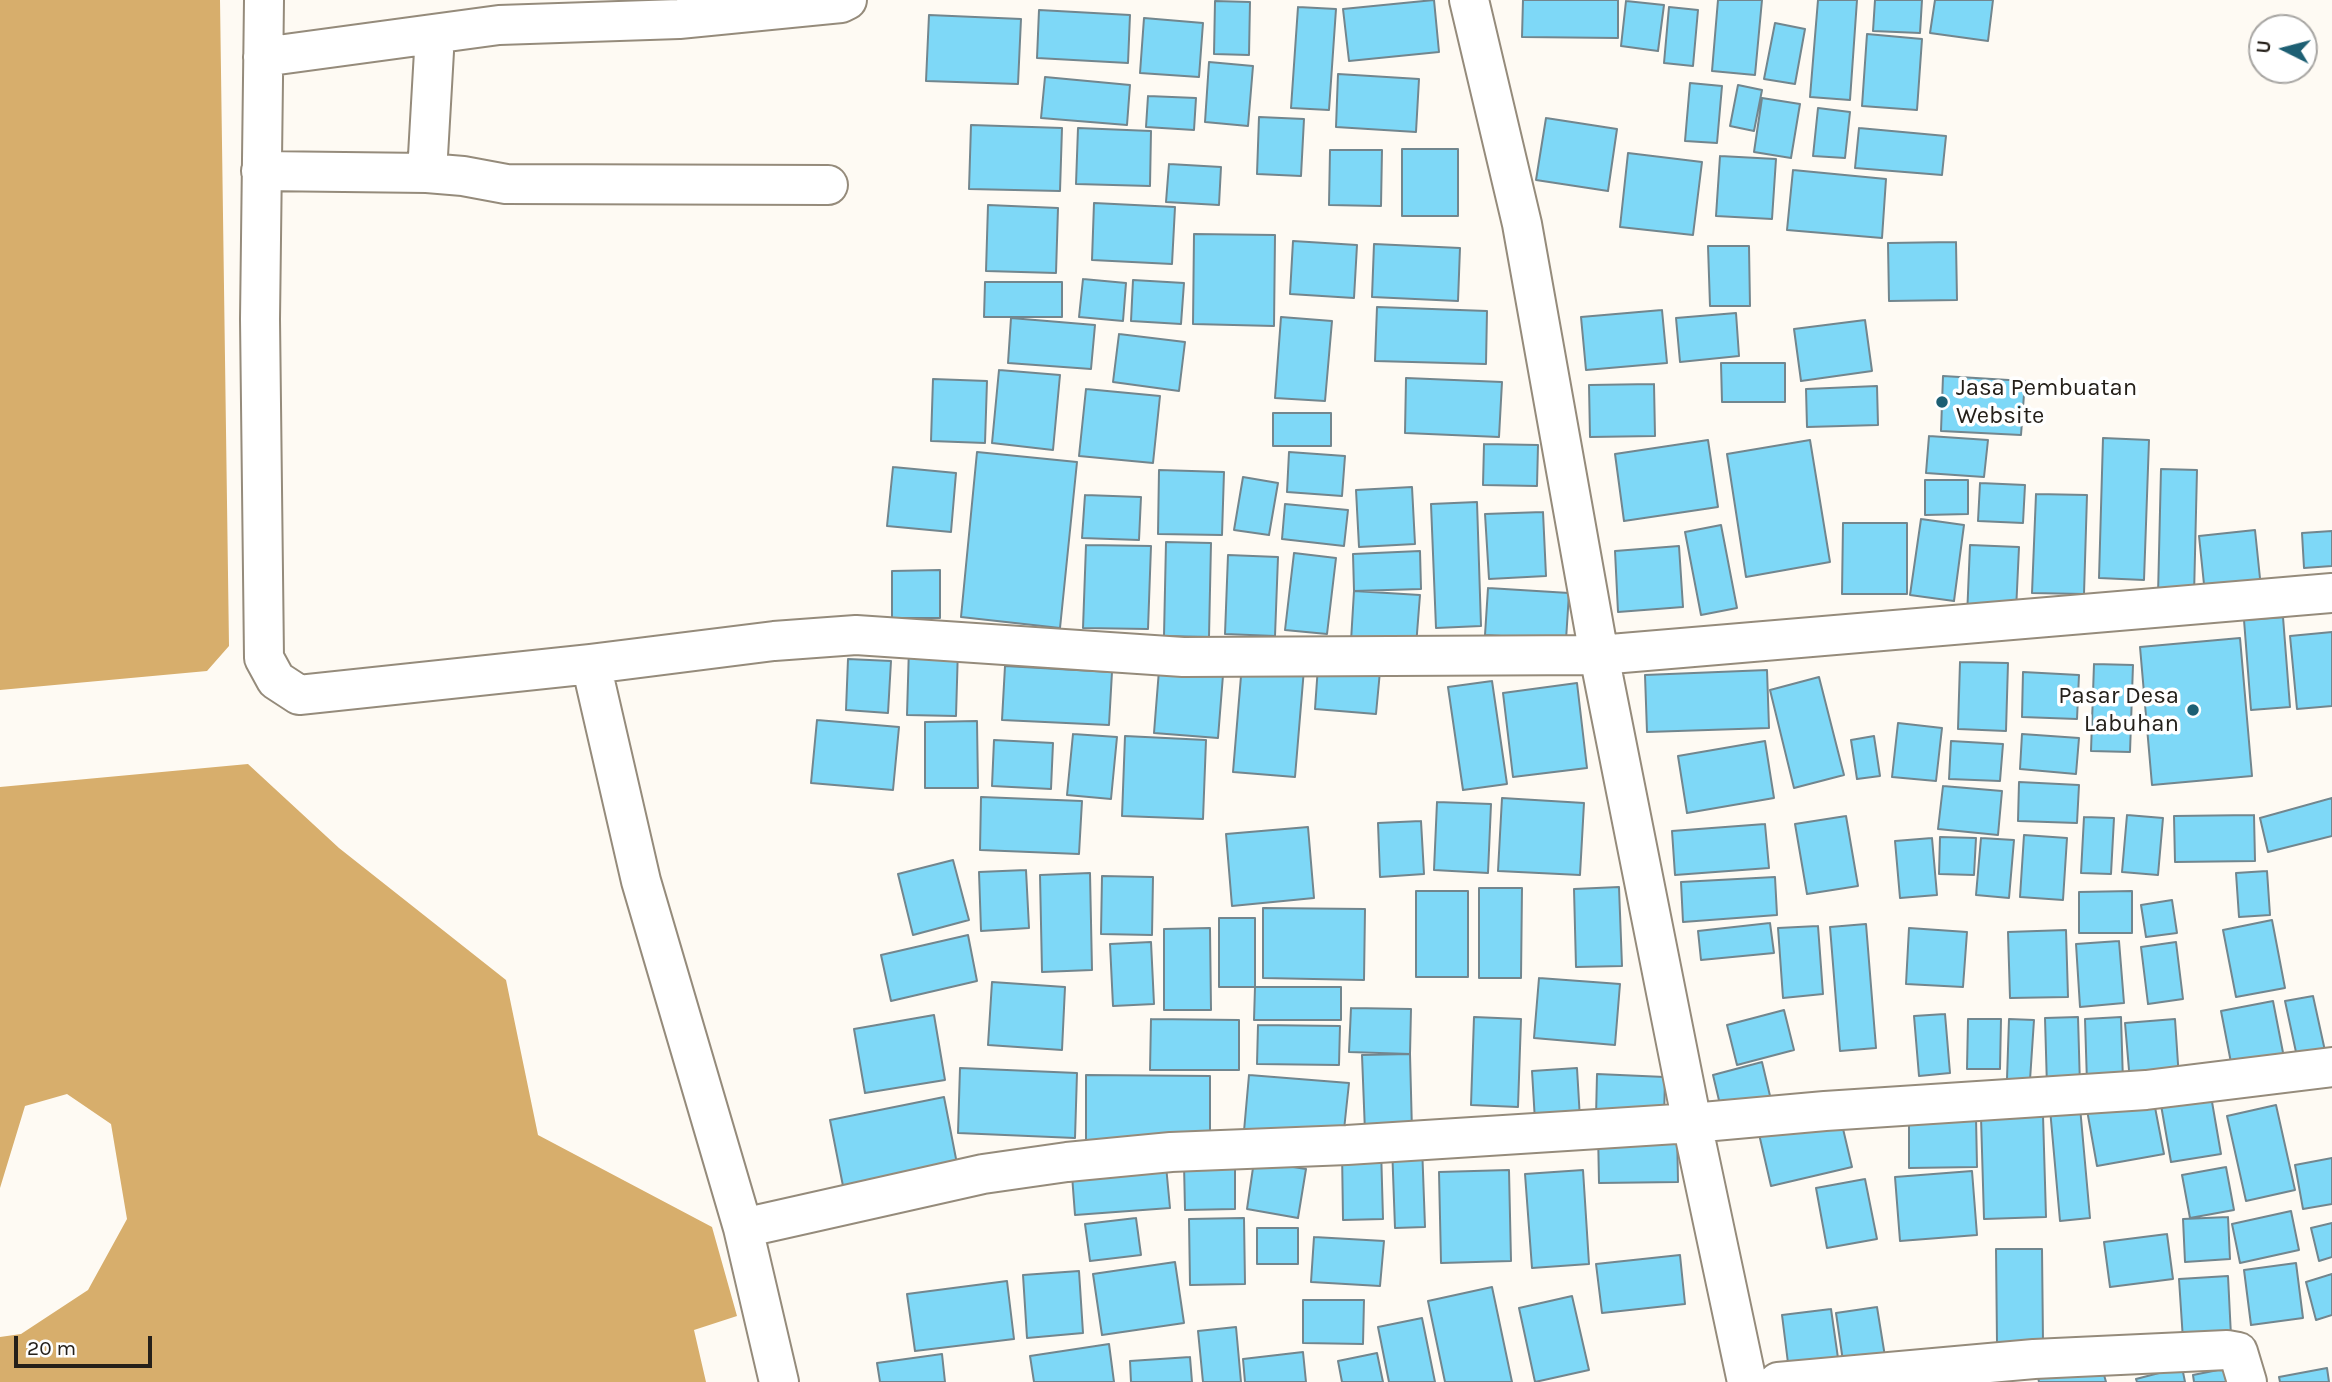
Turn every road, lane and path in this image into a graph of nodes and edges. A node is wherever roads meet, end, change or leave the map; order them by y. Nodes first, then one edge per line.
1 (264, 0) edge
2 (846, 0) edge
3 (1469, 0) edge
4 (678, 9) edge
5 (435, 34) junction
6 (264, 57) junction
7 (261, 171) junction
8 (427, 173) junction
9 (828, 184) dead end
10 (2332, 593) edge
11 (1599, 655) junction
12 (591, 664) junction
13 (2332, 1067) edge
14 (1692, 1124) junction
15 (743, 1228) junction
16 (779, 1382) edge
17 (1747, 1382) edge
18 (1778, 1382) edge
19 (2247, 1382) edge

1 - 6 street
2 - 4 street
3 - 11 street
4 - 5 street
5 - 6 street
5 - 8 street
6 - 7 street
7 - 8 street
7 - 12 street
8 - 9 street
10 - 11 street
11 - 12 street
11 - 14 street
12 - 15 street
13 - 14 street
14 - 15 street
14 - 17 street
15 - 16 street
18 - 19 street

